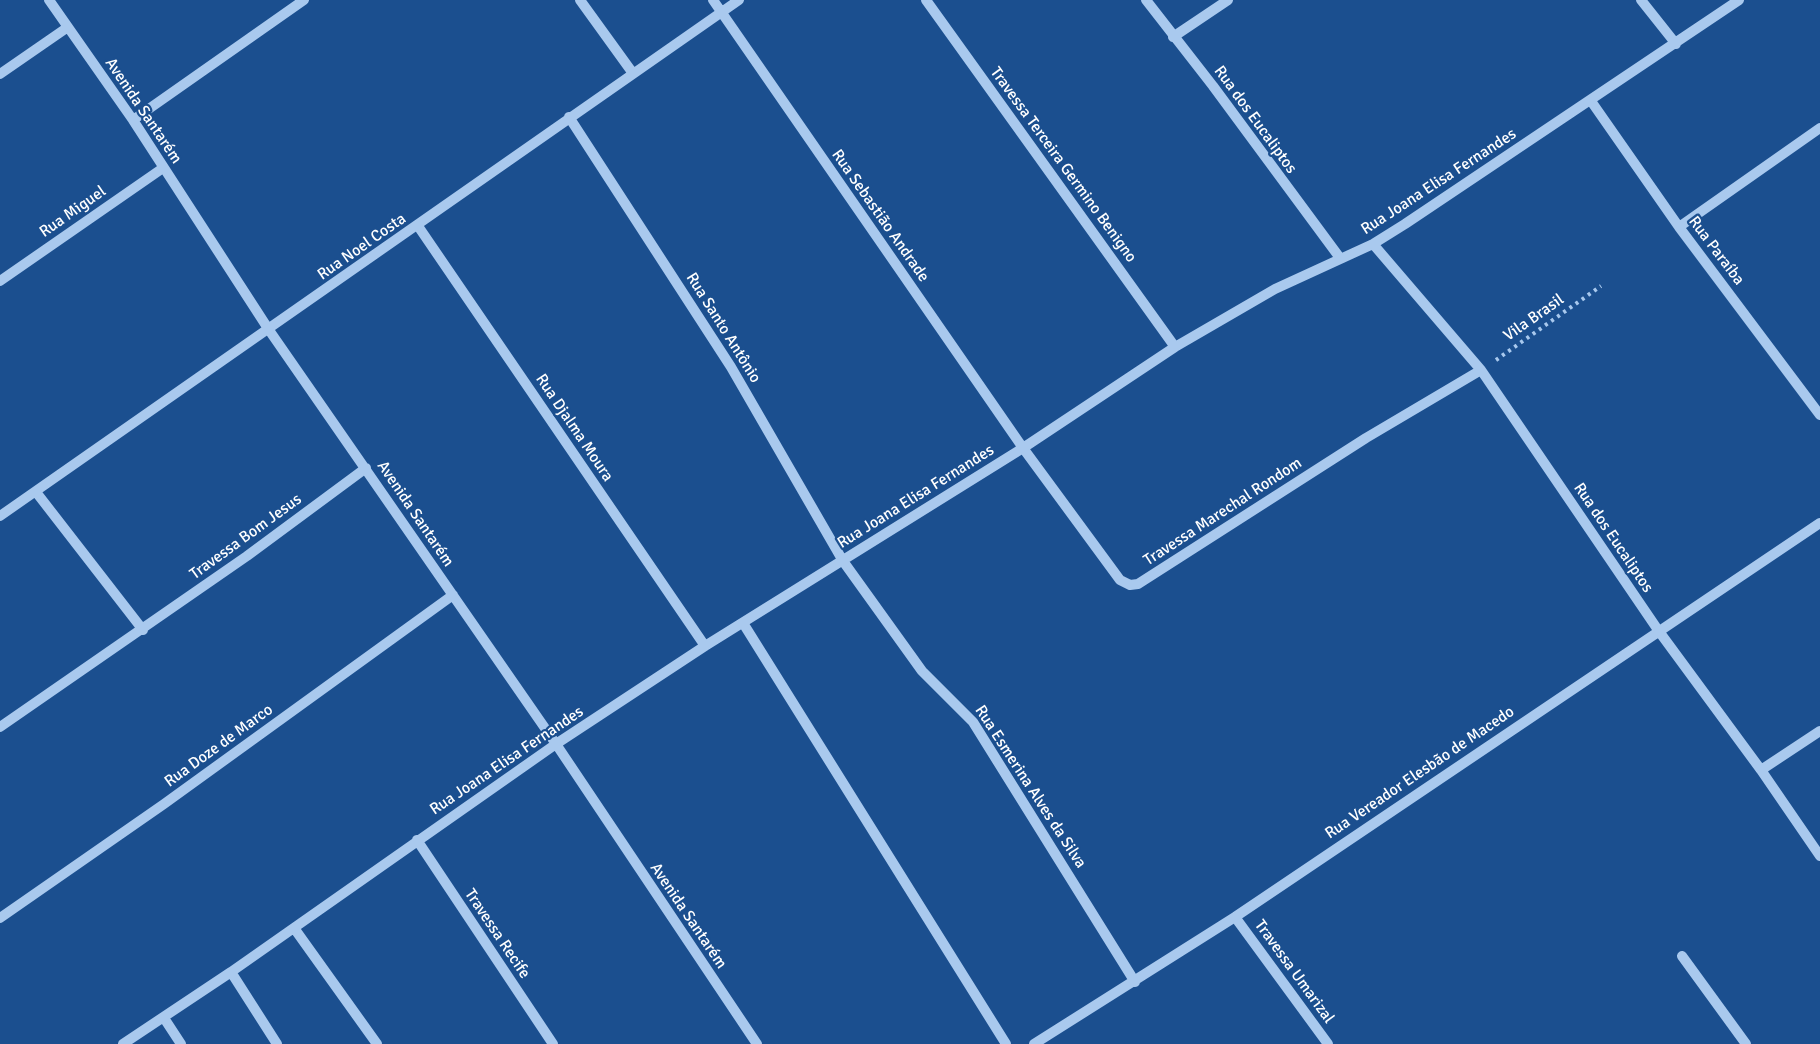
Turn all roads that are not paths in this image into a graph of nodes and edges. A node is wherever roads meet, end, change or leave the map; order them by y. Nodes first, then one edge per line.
1 (50, 0) edge
2 (304, 0) edge
3 (580, 0) edge
4 (713, 0) edge
5 (739, 0) edge
6 (926, 0) edge
7 (1146, 0) edge
8 (1228, 0) edge
9 (1641, 0) edge
10 (1739, 0) edge
11 (722, 12) junction
12 (68, 27) junction
13 (1173, 37) junction
14 (1676, 44) junction
15 (632, 72) junction
16 (0, 74) edge
17 (1591, 101) junction
18 (569, 117) junction
19 (133, 120) junction
20 (1820, 128) edge
21 (163, 168) junction
22 (418, 226) junction
23 (1679, 227) junction
24 (1373, 244) junction
25 (1340, 258) junction
26 (0, 280) edge
27 (269, 330) junction
28 (1175, 347) junction
29 (1481, 370) junction
30 (1820, 415) edge
31 (1023, 448) junction
32 (366, 468) junction
33 (36, 492) junction
34 (0, 516) edge
35 (1820, 523) edge
36 (843, 561) junction
37 (453, 595) junction
38 (743, 623) junction
39 (143, 630) junction
40 (1658, 630) junction
41 (705, 646) junction
42 (0, 727) edge
43 (1820, 731) edge
44 (555, 744) junction
45 (1761, 770) junction
46 (417, 840) junction
47 (1820, 856) edge
48 (1235, 917) junction
49 (0, 918) edge
50 (294, 928) junction
51 (1682, 956) dead end
52 (231, 972) junction
53 (1135, 982) junction
54 (164, 1018) junction
55 (123, 1044) edge
56 (181, 1044) edge
57 (278, 1044) edge
58 (376, 1044) edge
59 (554, 1044) edge
60 (757, 1044) edge
61 (1006, 1044) edge
62 (1034, 1044) edge
63 (1328, 1044) edge
64 (1746, 1044) edge

1 - 12 street, Avenida Santarém
2 - 19 street
3 - 15 street
4 - 11 street, Rua Sebastião Andrade
5 - 11 street, Rua Noel Costa
6 - 28 street, Travessa Terceira Germino Benigno
7 - 13 street, Rua dos Eucaliptos
8 - 13 street
9 - 14 street
10 - 14 street, Rua Joana Elisa Fernandes
11 - 15 street, Rua Noel Costa
11 - 31 street, Rua Sebastião Andrade
12 - 16 street
12 - 19 street, Avenida Santarém
13 - 25 street, Rua dos Eucaliptos
14 - 17 street, Rua Joana Elisa Fernandes
15 - 18 street, Rua Noel Costa
17 - 23 street, Rua Paraíba
17 - 24 street, Rua Joana Elisa Fernandes
18 - 22 street, Rua Noel Costa
18 - 36 street, Rua Santo Antônio
19 - 21 street, Avenida Santarém
20 - 23 street
21 - 26 street, Rua Miguel
21 - 27 street, Avenida Santarém
22 - 27 street, Rua Noel Costa
22 - 41 street, Rua Djalma Moura
23 - 30 street, Rua Paraíba
24 - 25 street, Rua Joana Elisa Fernandes
24 - 29 street, Rua dos Eucaliptos
25 - 28 street, Rua Joana Elisa Fernandes
27 - 32 street, Avenida Santarém
27 - 33 street, Rua Noel Costa
28 - 31 street, Rua Joana Elisa Fernandes
29 - 31 street, Travessa Marechal Rondom
29 - 40 street, Rua dos Eucaliptos
31 - 36 street, Rua Joana Elisa Fernandes
32 - 37 street, Avenida Santarém
32 - 39 street, Travessa Bom Jesus
33 - 34 street, Rua Noel Costa
33 - 39 street
35 - 40 street, Rua Vereador Elesbão de Macedo
36 - 38 street, Rua Joana Elisa Fernandes
36 - 53 street, Rua Esmerina Alves da Silva
37 - 44 street, Avenida Santarém
37 - 49 street, Rua Doze de Marco
38 - 41 street, Rua Joana Elisa Fernandes
38 - 61 street
39 - 42 street, Travessa Bom Jesus
40 - 45 street, Rua dos Eucaliptos
40 - 48 street, Rua Vereador Elesbão de Macedo
41 - 44 street, Rua Joana Elisa Fernandes
43 - 45 street
44 - 46 street, Rua Joana Elisa Fernandes
44 - 60 street, Avenida Santarém
45 - 47 street, Rua dos Eucaliptos
46 - 50 street, Rua Joana Elisa Fernandes
46 - 59 street, Travessa Recife
48 - 53 street, Rua Vereador Elesbão de Macedo
48 - 63 street, Travessa Umarizal
50 - 52 street, Rua Joana Elisa Fernandes
50 - 58 street
51 - 64 street
52 - 54 street, Rua Joana Elisa Fernandes
52 - 57 street
53 - 62 street, Rua Vereador Elesbão de Macedo
54 - 55 street, Rua Joana Elisa Fernandes
54 - 56 street

